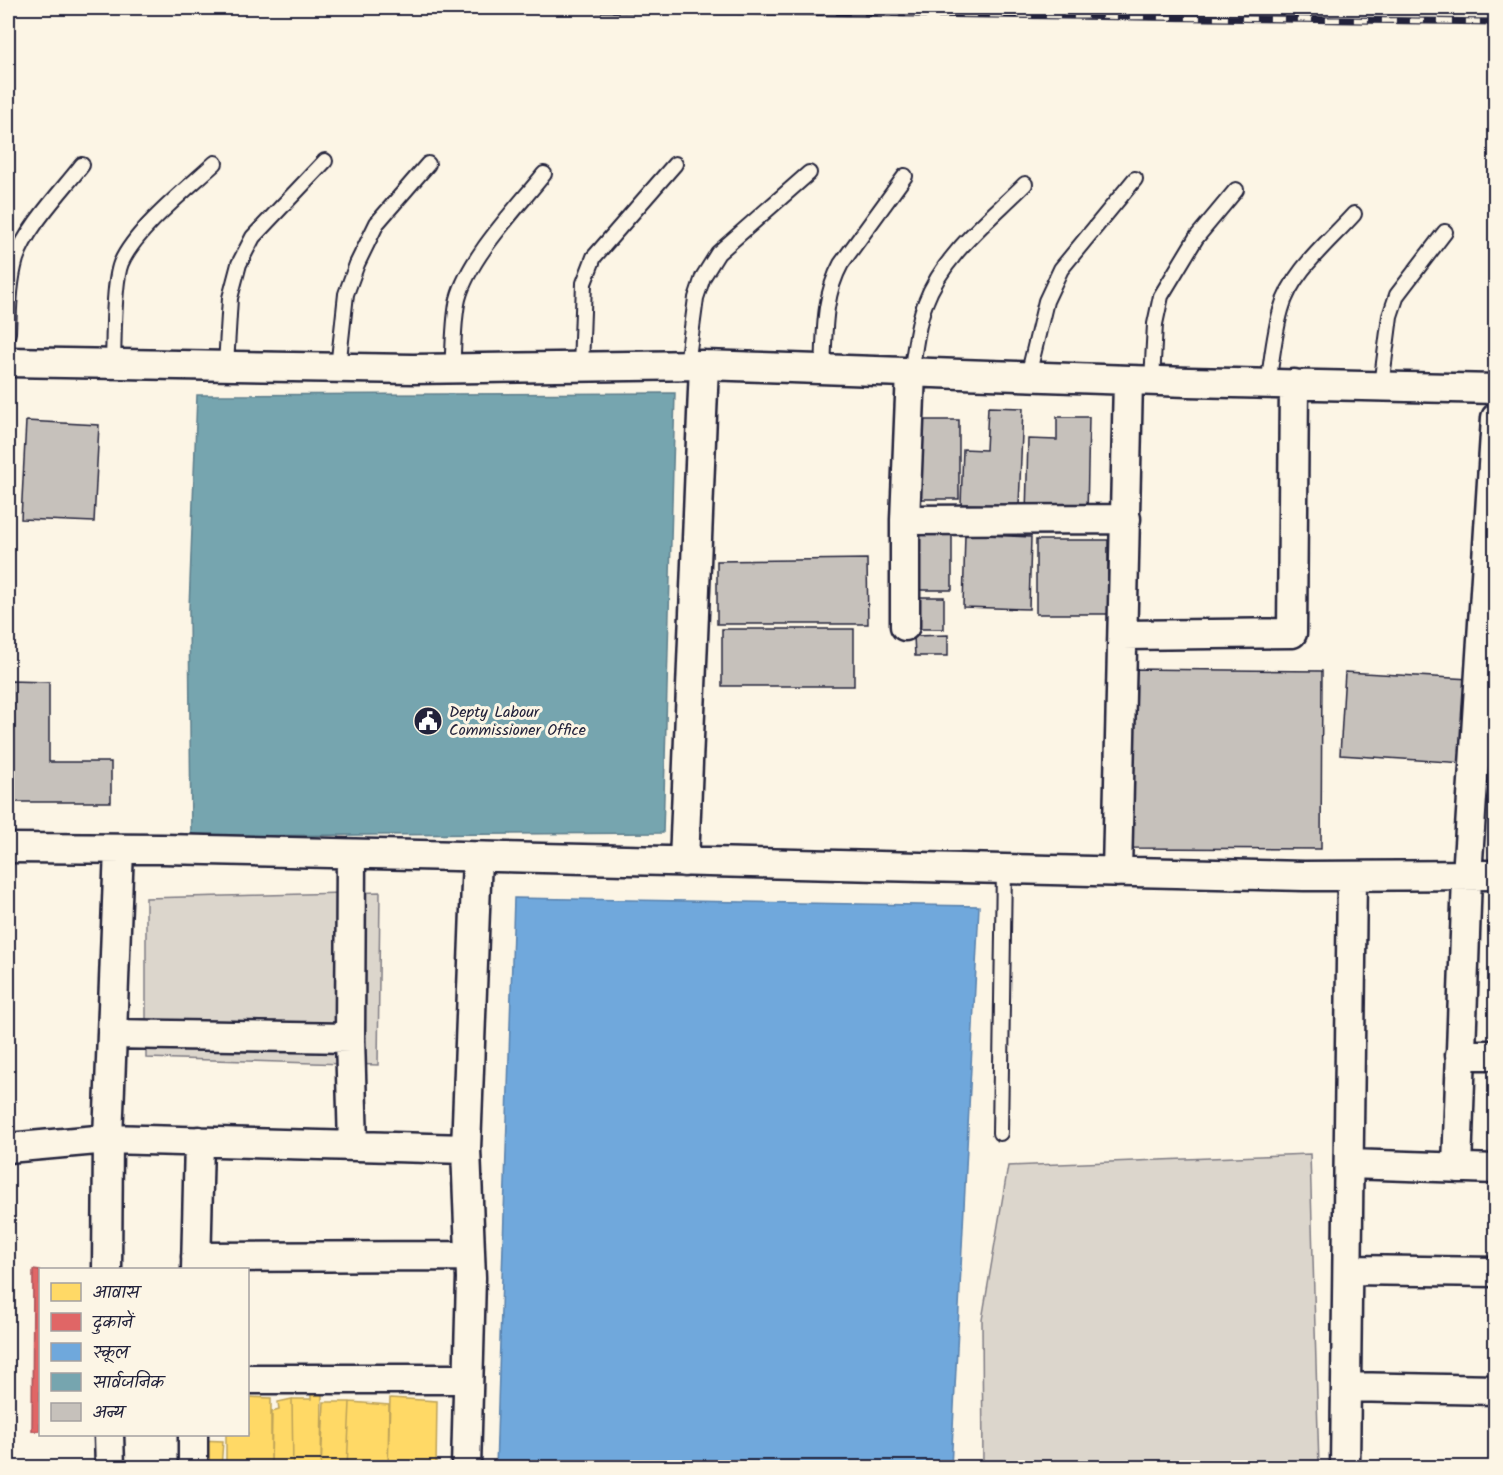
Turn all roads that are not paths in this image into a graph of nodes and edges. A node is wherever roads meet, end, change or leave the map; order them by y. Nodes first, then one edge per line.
1 (325, 161) dead end
2 (215, 163) dead end
3 (428, 164) dead end
4 (675, 164) dead end
5 (82, 165) dead end
6 (809, 172) dead end
7 (544, 174) dead end
8 (905, 176) dead end
9 (1135, 179) dead end
10 (1025, 184) dead end
11 (1236, 190) dead end
12 (1354, 214) dead end
13 (1445, 232) dead end
14 (8, 333) edge
15 (8, 362) edge
16 (113, 363) junction
17 (226, 365) junction
18 (695, 365) junction
19 (581, 367) junction
20 (338, 368) junction
21 (452, 369) junction
22 (823, 369) junction
23 (911, 372) junction
24 (1029, 376) junction
25 (1140, 380) junction
26 (1281, 384) junction
27 (1381, 386) junction
28 (1496, 389) edge
29 (1496, 418) edge
30 (1126, 519) junction
31 (905, 520) junction
32 (905, 626) dead end
33 (1489, 628) edge
34 (1123, 634) junction
35 (8, 848) edge
36 (119, 849) junction
37 (351, 854) junction
38 (477, 857) junction
39 (684, 862) junction
40 (1004, 869) junction
41 (1117, 872) junction
42 (1496, 875) edge
43 (1352, 876) junction
44 (1467, 876) junction
45 (112, 1034) junction
46 (350, 1038) junction
47 (1461, 1055) junction
48 (1496, 1055) edge
49 (1000, 1133) dead end
50 (108, 1139) junction
51 (199, 1141) junction
52 (353, 1146) junction
53 (8, 1148) edge
54 (466, 1149) junction
55 (1349, 1164) junction
56 (1456, 1168) junction
57 (1496, 1169) edge
58 (470, 1256) junction
59 (196, 1263) edge
60 (107, 1268) edge
61 (1348, 1270) junction
62 (1496, 1272) edge
63 (249, 1379) edge
64 (468, 1379) junction
65 (1347, 1387) junction
66 (1496, 1390) edge
67 (109, 1436) edge
68 (194, 1436) edge
69 (110, 1467) edge
70 (193, 1467) edge
71 (466, 1467) edge
72 (1345, 1467) edge

1 - 17 lane
2 - 16 lane
3 - 20 lane
4 - 19 lane
5 - 14 lane
6 - 18 lane
7 - 21 lane
8 - 22 lane
9 - 24 lane
10 - 23 lane
11 - 25 lane
12 - 26 lane
13 - 27 lane
15 - 16 street
16 - 17 street
17 - 20 street
18 - 19 street
18 - 22 street
18 - 39 street
19 - 21 street
20 - 21 street
22 - 23 street
23 - 24 street
23 - 31 street
24 - 25 street
25 - 26 street
25 - 30 street
26 - 27 street
26 - 34 street
27 - 28 street
29 - 33 street
30 - 31 street
30 - 34 street
31 - 32 street
33 - 44 street
34 - 41 street
35 - 36 street
36 - 37 street
36 - 45 street
37 - 38 street
37 - 46 street
38 - 39 street
38 - 54 street
39 - 40 street
40 - 41 street
40 - 49 lane
41 - 43 street
42 - 44 street
43 - 44 street
43 - 55 street
44 - 47 street
45 - 46 street
45 - 50 street
46 - 52 street
47 - 48 street
47 - 56 street
50 - 51 street
50 - 53 street
50 - 60 street
51 - 52 street
51 - 59 street
52 - 54 street
54 - 58 street
55 - 56 street
55 - 61 street
56 - 57 street
58 - 59 street
58 - 64 street
61 - 62 street
61 - 65 street
63 - 64 street
64 - 71 street
65 - 66 street
65 - 72 street
67 - 69 street
68 - 70 street

